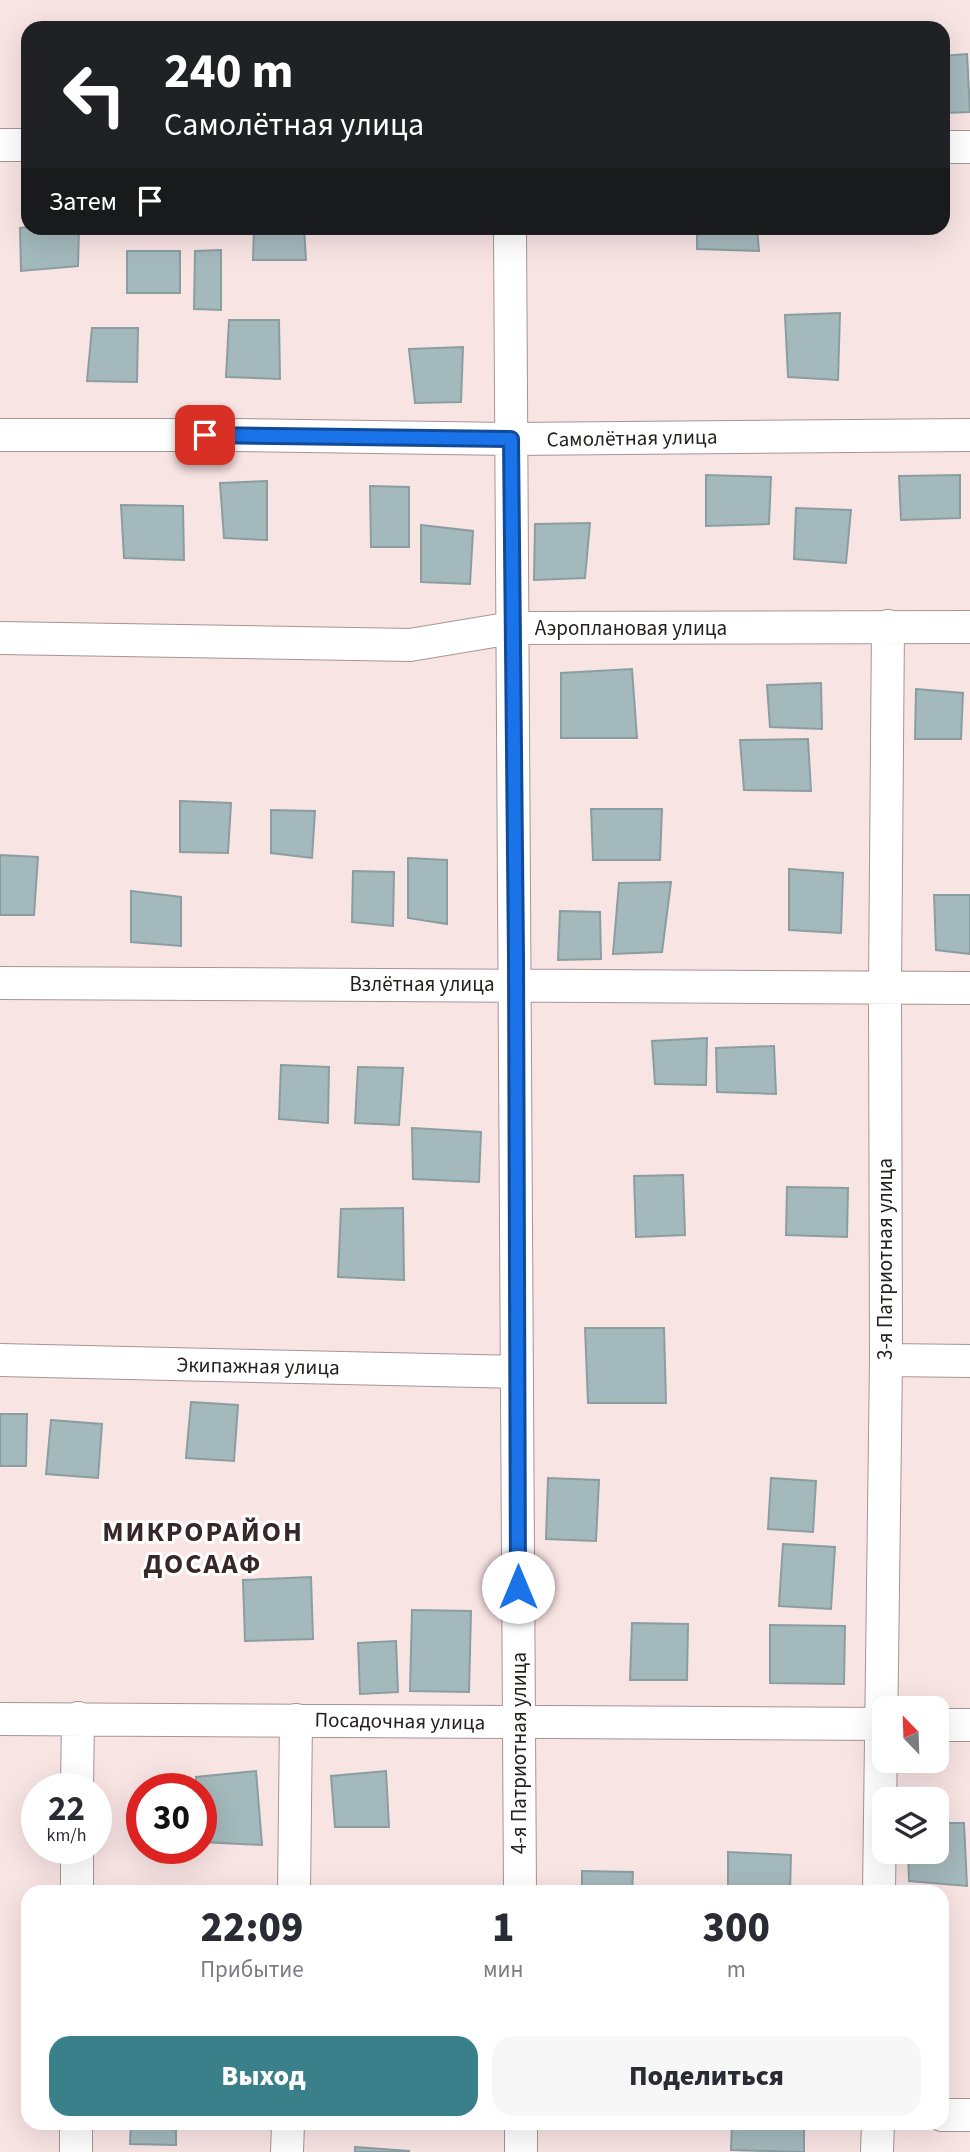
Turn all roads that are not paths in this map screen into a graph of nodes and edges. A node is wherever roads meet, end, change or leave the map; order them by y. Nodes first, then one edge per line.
1 (0, 145) edge
2 (21, 145) edge
3 (950, 147) edge
4 (970, 147) edge
5 (510, 235) edge
6 (0, 435) edge
7 (970, 435) edge
8 (511, 439) junction
9 (888, 626) junction
10 (970, 627) edge
11 (512, 628) junction
12 (0, 638) edge
13 (0, 983) edge
14 (516, 985) junction
15 (885, 987) junction
16 (970, 988) edge
17 (0, 1360) edge
18 (886, 1360) junction
19 (970, 1361) edge
20 (517, 1372) junction
21 (882, 1696) edge
22 (78, 1718) junction
23 (0, 1719) edge
24 (296, 1720) junction
25 (519, 1722) junction
26 (872, 1724) edge
27 (949, 1725) edge
28 (970, 1725) edge
29 (78, 1773) edge
30 (881, 1773) edge
31 (77, 1864) edge
32 (77, 1885) edge
33 (294, 1885) edge
34 (520, 1885) edge
35 (879, 1885) edge
36 (949, 2115) edge
37 (970, 2115) edge
38 (76, 2130) edge
39 (288, 2130) edge
40 (521, 2130) edge
41 (878, 2130) edge
42 (76, 2152) edge
43 (288, 2152) edge
44 (521, 2152) edge
45 (877, 2152) edge

1 - 2 street
3 - 4 street
5 - 8 street, 4-я Патриотная улица
6 - 8 street, Самолётная улица
7 - 8 street, Самолётная улица
8 - 11 street, 4-я Патриотная улица
9 - 10 street, Аэроплановая улица
9 - 11 street, Аэроплановая улица
9 - 15 street, 3-я Патриотная улица
11 - 12 street, Аэроплановая улица
11 - 14 street, 4-я Патриотная улица
13 - 14 street, Взлётная улица
14 - 15 street, Взлётная улица
14 - 20 street, 4-я Патриотная улица
15 - 16 street, Взлётная улица
15 - 18 street, 3-я Патриотная улица
17 - 20 street, Экипажная улица
18 - 19 street
18 - 21 street, 3-я Патриотная улица
20 - 25 street, 4-я Патриотная улица
22 - 23 street, Посадочная улица
22 - 24 street, Посадочная улица
22 - 29 street
24 - 25 street, Посадочная улица
24 - 33 street
25 - 26 street, Посадочная улица
25 - 34 street, 4-я Патриотная улица
27 - 28 street
30 - 35 street, 3-я Патриотная улица
31 - 32 street
36 - 37 street
38 - 42 street
39 - 43 street
40 - 44 street
41 - 45 street

